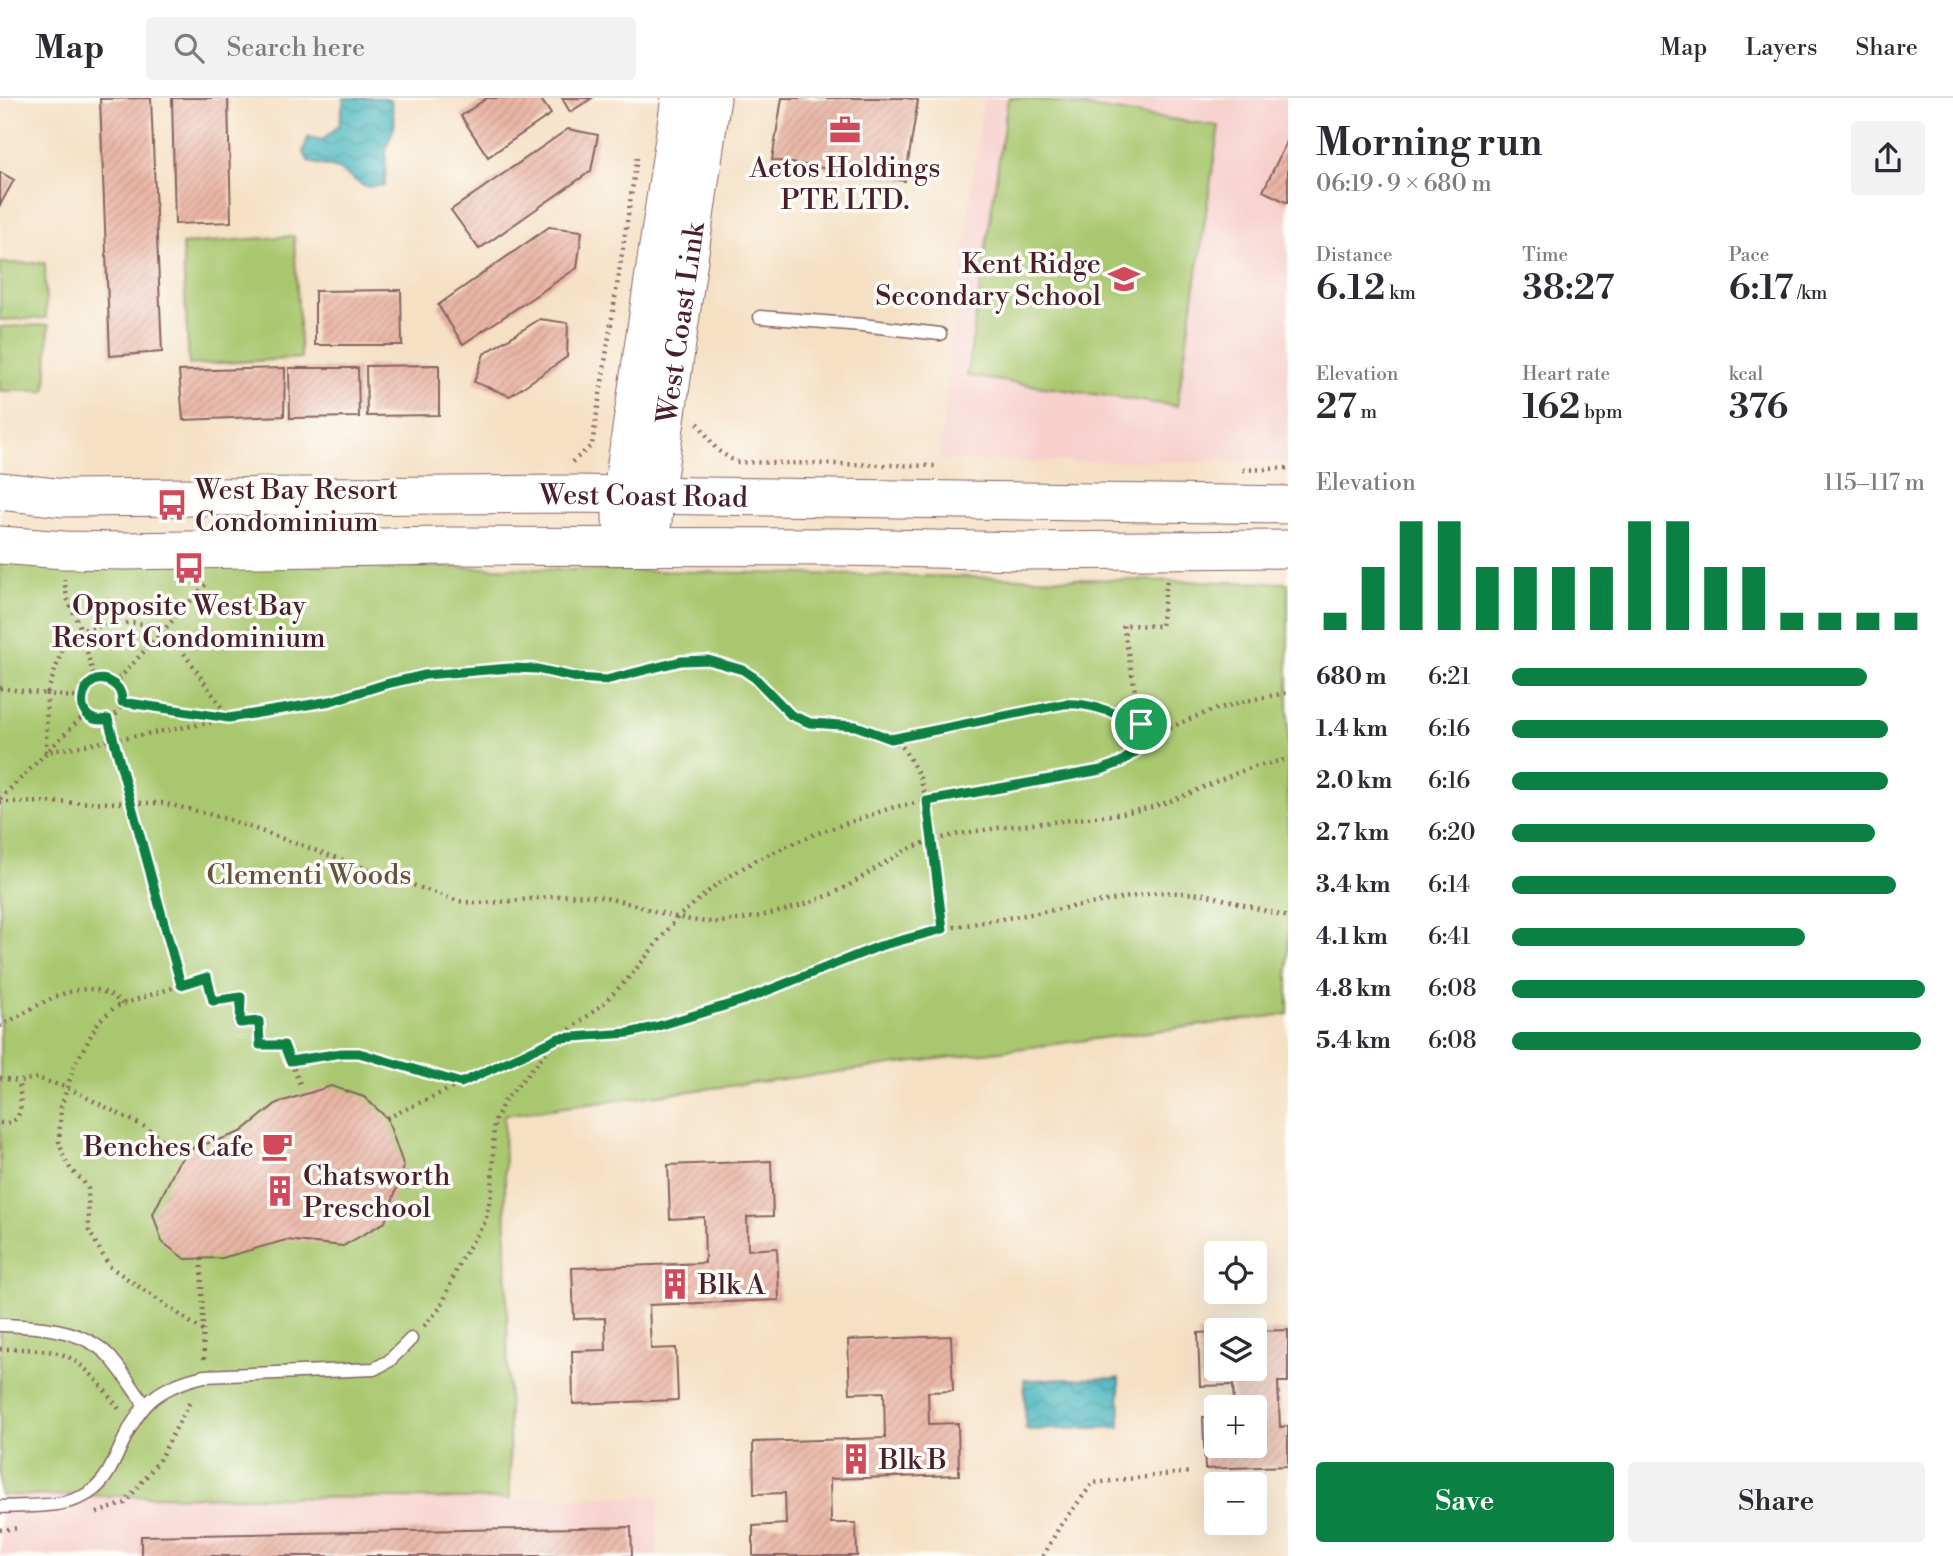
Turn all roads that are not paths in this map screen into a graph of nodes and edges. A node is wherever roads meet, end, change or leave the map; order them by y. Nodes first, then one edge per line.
1 (680, 98) edge
2 (712, 98) edge
3 (760, 317) dead end
4 (940, 334) dead end
5 (0, 491) edge
6 (638, 497) junction
7 (1288, 505) edge
8 (0, 545) edge
9 (636, 547) junction
10 (1288, 549) edge
11 (0, 1325) edge
12 (411, 1339) road end
13 (145, 1405) junction
14 (0, 1507) edge

1 - 6 main road, West Coast Link
2 - 6 main road, West Coast Link
3 - 4 lane
5 - 6 main road, West Coast Road
6 - 7 main road, West Coast Road
6 - 9 main road, West Coast Link
8 - 9 main road, West Coast Road
9 - 10 main road, West Coast Road
11 - 13 lane
12 - 13 lane
13 - 14 lane

